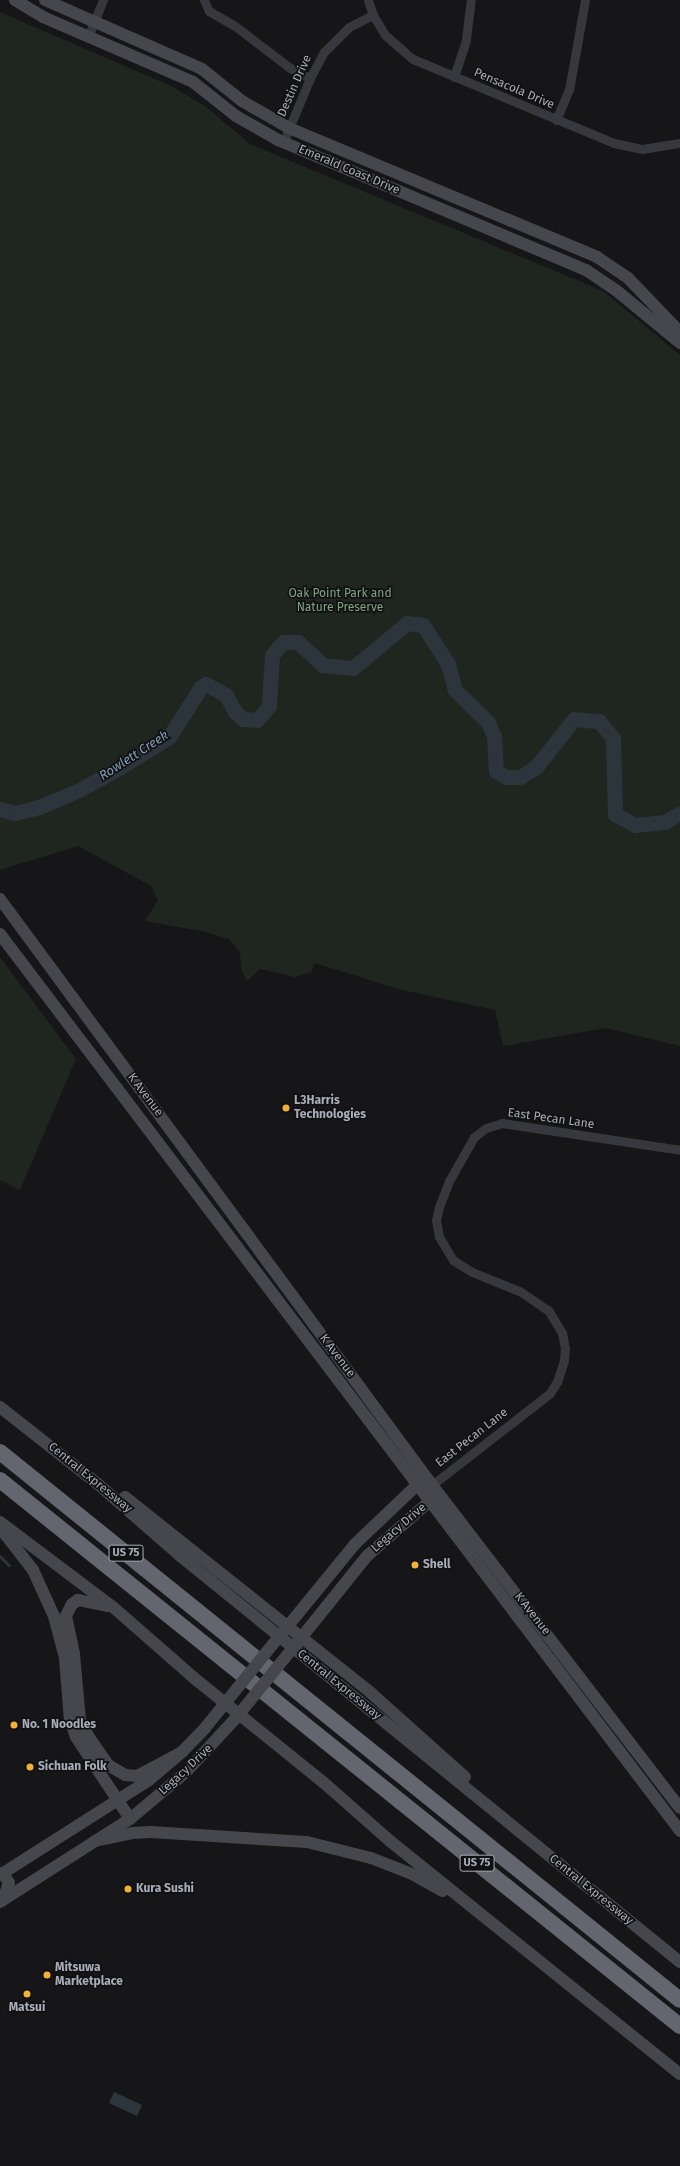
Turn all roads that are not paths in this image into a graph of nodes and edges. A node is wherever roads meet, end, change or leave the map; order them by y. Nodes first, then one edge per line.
1 (15, 0) edge
2 (45, 0) edge
3 (103, 0) edge
4 (368, 0) edge
5 (471, 0) edge
6 (585, 0) edge
7 (205, 4) edge
8 (373, 15) junction
9 (94, 21) junction
10 (88, 37) junction
11 (454, 77) junction
12 (310, 78) junction
13 (556, 120) junction
14 (289, 128) junction
15 (284, 142) junction
16 (680, 143) edge
17 (678, 334) edge
18 (0, 899) edge
19 (0, 934) edge
20 (72, 996) junction
21 (55, 1009) junction
22 (166, 1124) junction
23 (153, 1135) junction
24 (680, 1150) edge
25 (244, 1231) junction
26 (233, 1240) junction
27 (0, 1407) edge
28 (58, 1451) junction
29 (0, 1452) edge
30 (0, 1480) edge
31 (432, 1484) junction
32 (416, 1486) junction
33 (429, 1502) junction
34 (0, 1522) edge
35 (0, 1528) edge
36 (355, 1544) junction
37 (367, 1556) junction
38 (510, 1586) junction
39 (498, 1594) junction
40 (113, 1607) junction
41 (284, 1629) junction
42 (299, 1640) junction
43 (580, 1676) junction
44 (569, 1684) junction
45 (182, 1752) junction
46 (118, 1801) junction
47 (680, 1808) edge
48 (130, 1819) junction
49 (680, 1831) edge
50 (526, 1836) junction
51 (95, 1841) junction
52 (2, 1874) edge
53 (2, 1901) edge
54 (475, 1910) junction
55 (680, 1962) edge
56 (680, 2000) edge
57 (680, 2026) edge
58 (680, 2074) edge

1 - 10 main road, Emerald Coast Drive
2 - 9 main road, Emerald Coast Drive
3 - 9 street
4 - 8 street, Pensacola Drive
5 - 11 street
6 - 13 street
7 - 12 street
8 - 11 street, Pensacola Drive
8 - 12 street, Destin Drive
9 - 10 street
9 - 14 main road, Emerald Coast Drive
10 - 15 main road, Emerald Coast Drive
11 - 13 street, Pensacola Drive
12 - 14 street, Destin Drive
13 - 16 street, Pensacola Drive
14 - 15 street, Destin Drive
14 - 17 main road, Emerald Coast Drive
15 - 17 main road, Emerald Coast Drive
18 - 20 main road, K Avenue
19 - 21 main road, K Avenue
20 - 21 main road
20 - 22 main road, K Avenue
21 - 23 main road, K Avenue
22 - 23 main road
22 - 25 main road, K Avenue
23 - 26 main road, K Avenue
24 - 31 street, East Pecan Lane
25 - 26 main road
25 - 31 main road, K Avenue
26 - 32 main road, K Avenue
27 - 28 main road, Central Expressway
28 - 41 main road
28 - 50 main road, Central Expressway
29 - 56 highway, US 75
30 - 57 highway, US 75
31 - 32 main road, Legacy Drive
31 - 33 main road, Legacy Drive
31 - 38 main road, K Avenue
32 - 33 main road, K Avenue
32 - 36 main road, Legacy Drive
33 - 37 main road, Legacy Drive
33 - 39 main road, K Avenue
34 - 40 main road
35 - 46 main road
36 - 37 main road
36 - 41 main road, Legacy Drive
37 - 42 main road, Legacy Drive
38 - 39 main road
38 - 43 main road, K Avenue
39 - 44 main road, K Avenue
40 - 45 main road
40 - 54 main road
41 - 42 main road
41 - 45 main road, Legacy Drive, bridge
42 - 48 main road, Legacy Drive, bridge
42 - 50 main road
43 - 44 main road
43 - 47 main road, K Avenue
44 - 49 main road, K Avenue
45 - 46 main road, Legacy Drive
46 - 48 main road
46 - 52 main road, Legacy Drive
48 - 51 main road, Legacy Drive
50 - 55 main road, Central Expressway
51 - 53 main road, Legacy Drive
51 - 54 main road
52 - 53 main road
54 - 58 main road

